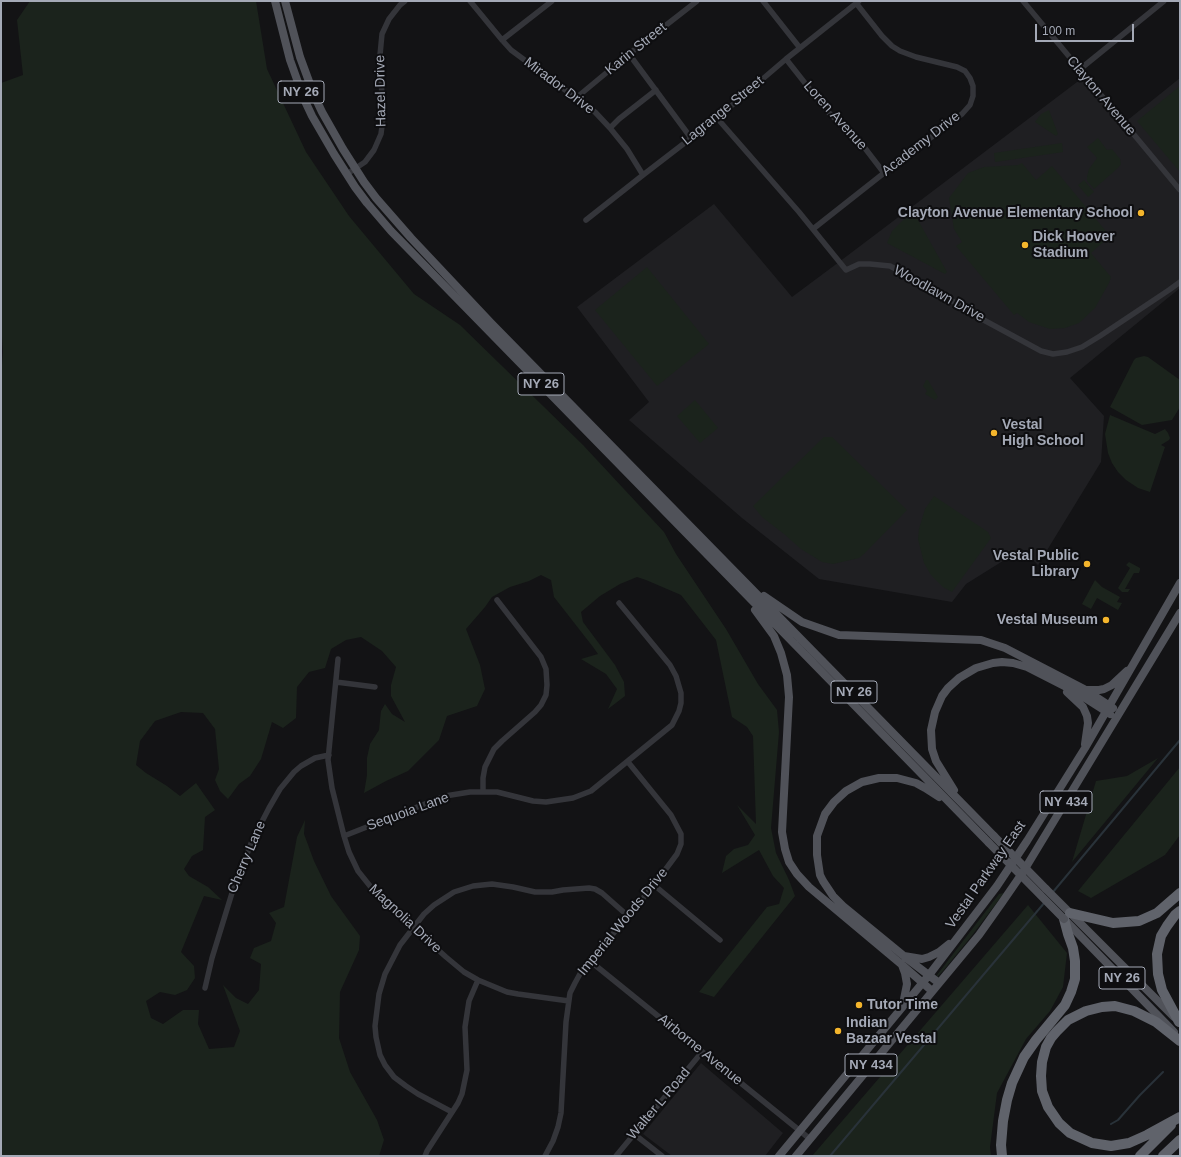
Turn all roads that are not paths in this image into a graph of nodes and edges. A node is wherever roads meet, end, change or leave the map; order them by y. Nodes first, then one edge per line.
1 (275, 1) edge
2 (285, 1) edge
3 (405, 1) edge
4 (470, 1) edge
5 (552, 1) edge
6 (697, 1) edge
7 (763, 1) edge
8 (1023, 1) edge
9 (1164, 1) edge
10 (858, 2) edge
11 (502, 40) junction
12 (800, 48) junction
13 (629, 54) junction
14 (786, 59) junction
15 (1079, 70) junction
16 (656, 90) junction
17 (576, 98) junction
18 (717, 118) junction
19 (610, 128) junction
20 (691, 138) junction
21 (355, 168) junction
22 (884, 173) junction
23 (347, 174) junction
24 (643, 175) junction
25 (1180, 190) edge
26 (586, 220) dead end
27 (813, 229) junction
28 (1180, 282) edge
29 (744, 581) junction
30 (1180, 583) edge
31 (741, 590) junction
32 (498, 600) dead end
33 (619, 602) dead end
34 (1180, 613) edge
35 (338, 659) dead end
36 (1132, 667) junction
37 (1054, 681) junction
38 (336, 682) junction
39 (375, 687) dead end
40 (1084, 690) junction
41 (1108, 709) junction
42 (1118, 715) junction
43 (1085, 748) junction
44 (329, 755) junction
45 (628, 762) junction
46 (483, 791) junction
47 (963, 804) junction
48 (955, 808) junction
49 (344, 836) junction
50 (654, 885) junction
51 (1180, 893) edge
52 (1180, 911) edge
53 (628, 916) junction
54 (1067, 916) junction
55 (412, 928) junction
56 (960, 934) junction
57 (720, 940) dead end
58 (903, 960) junction
59 (590, 961) junction
60 (929, 975) junction
61 (478, 980) junction
62 (922, 982) junction
63 (939, 983) junction
64 (205, 988) dead end
65 (932, 991) junction
66 (569, 1000) junction
67 (902, 1006) junction
68 (1179, 1023) edge
69 (1180, 1038) edge
70 (1180, 1041) edge
71 (702, 1052) junction
72 (452, 1112) junction
73 (1180, 1117) edge
74 (799, 1131) junction
75 (634, 1134) junction
76 (810, 1139) junction
77 (1180, 1140) edge
78 (1180, 1144) edge
79 (425, 1156) edge
80 (545, 1156) edge
81 (616, 1156) edge
82 (662, 1156) edge
83 (778, 1156) edge
84 (796, 1156) edge
85 (1002, 1156) edge
86 (1140, 1156) edge
87 (1163, 1156) edge
88 (1172, 1156) edge

1 - 23 main road, NY 26
2 - 21 main road, NY 26
3 - 21 street, Hazel Drive
4 - 11 street, Mirador Drive
5 - 11 street
6 - 13 street, Karin Street
7 - 12 street
8 - 15 street, Clayton Avenue
9 - 15 street
10 - 12 street, Lagrange Street
10 - 22 street, Academy Drive
11 - 17 street, Mirador Drive
12 - 14 street, Lagrange Street
13 - 16 street
13 - 17 street, Karin Street
14 - 18 street, Lagrange Street
14 - 22 street, Loren Avenue
15 - 25 street, Clayton Avenue
16 - 19 street
16 - 20 street
17 - 19 street, Mirador Drive
18 - 20 street, Lagrange Street
18 - 27 street, Woodlawn Drive
19 - 24 street, Mirador Drive
20 - 24 street, Lagrange Street
21 - 23 street, Hazel Drive
21 - 29 main road, NY 26
22 - 27 street, Academy Drive
23 - 31 main road, NY 26
24 - 26 street, Lagrange Street
27 - 28 street, Woodlawn Drive
29 - 40 main road
29 - 47 main road, NY 26
30 - 36 main road, Vestal Parkway East / NY 434
31 - 48 main road, NY 26
31 - 58 main road
32 - 46 street
33 - 45 street, Sequoia Lane
34 - 42 main road, Vestal Parkway East / NY 434
35 - 38 street, Magnolia Drive
36 - 40 main road
36 - 41 main road, Vestal Parkway East / NY 434
37 - 41 main road
37 - 43 main road
37 - 47 main road
38 - 39 street
38 - 44 street, Magnolia Drive
40 - 41 main road
41 - 42 main road
41 - 43 main road, Vestal Parkway East / NY 434
42 - 63 main road, Vestal Parkway East / NY 434
43 - 56 main road, Vestal Parkway East / NY 434
44 - 49 street, Magnolia Drive
44 - 64 street, Cherry Lane
45 - 46 street, Sequoia Lane
45 - 50 street, Imperial Woods Drive
46 - 49 street, Sequoia Lane
47 - 54 main road, NY 26, bridge
48 - 54 main road, NY 26, bridge
48 - 58 main road
49 - 55 street, Magnolia Drive
50 - 53 street, Imperial Woods Drive
50 - 57 street
51 - 54 highway
52 - 68 highway
53 - 55 street
53 - 59 street, Imperial Woods Drive
54 - 68 main road, NY 26
54 - 69 main road, NY 26
54 - 85 highway
55 - 61 street, Magnolia Drive
55 - 72 street
56 - 58 main road
56 - 60 main road, Vestal Parkway East / NY 434
58 - 60 main road
58 - 62 main road
58 - 67 main road
59 - 66 street, Imperial Woods Drive
59 - 71 street, Airborne Avenue
60 - 62 main road, Vestal Parkway East / NY 434
60 - 63 main road
61 - 66 street, Magnolia Drive
61 - 72 street
62 - 65 main road
62 - 67 main road, Vestal Parkway East / NY 434
63 - 65 main road, Vestal Parkway East / NY 434
65 - 76 main road, Vestal Parkway East / NY 434
66 - 80 street, Imperial Woods Drive
67 - 74 main road, Vestal Parkway East / NY 434
70 - 73 highway
71 - 74 street, Airborne Avenue
71 - 75 street, Walter L Road
72 - 79 street
73 - 86 highway
74 - 76 street, Airborne Avenue
74 - 83 main road, Vestal Parkway East / NY 434
75 - 81 street, Walter L Road
75 - 82 street
76 - 84 main road, Vestal Parkway East / NY 434
77 - 87 highway
78 - 88 highway

